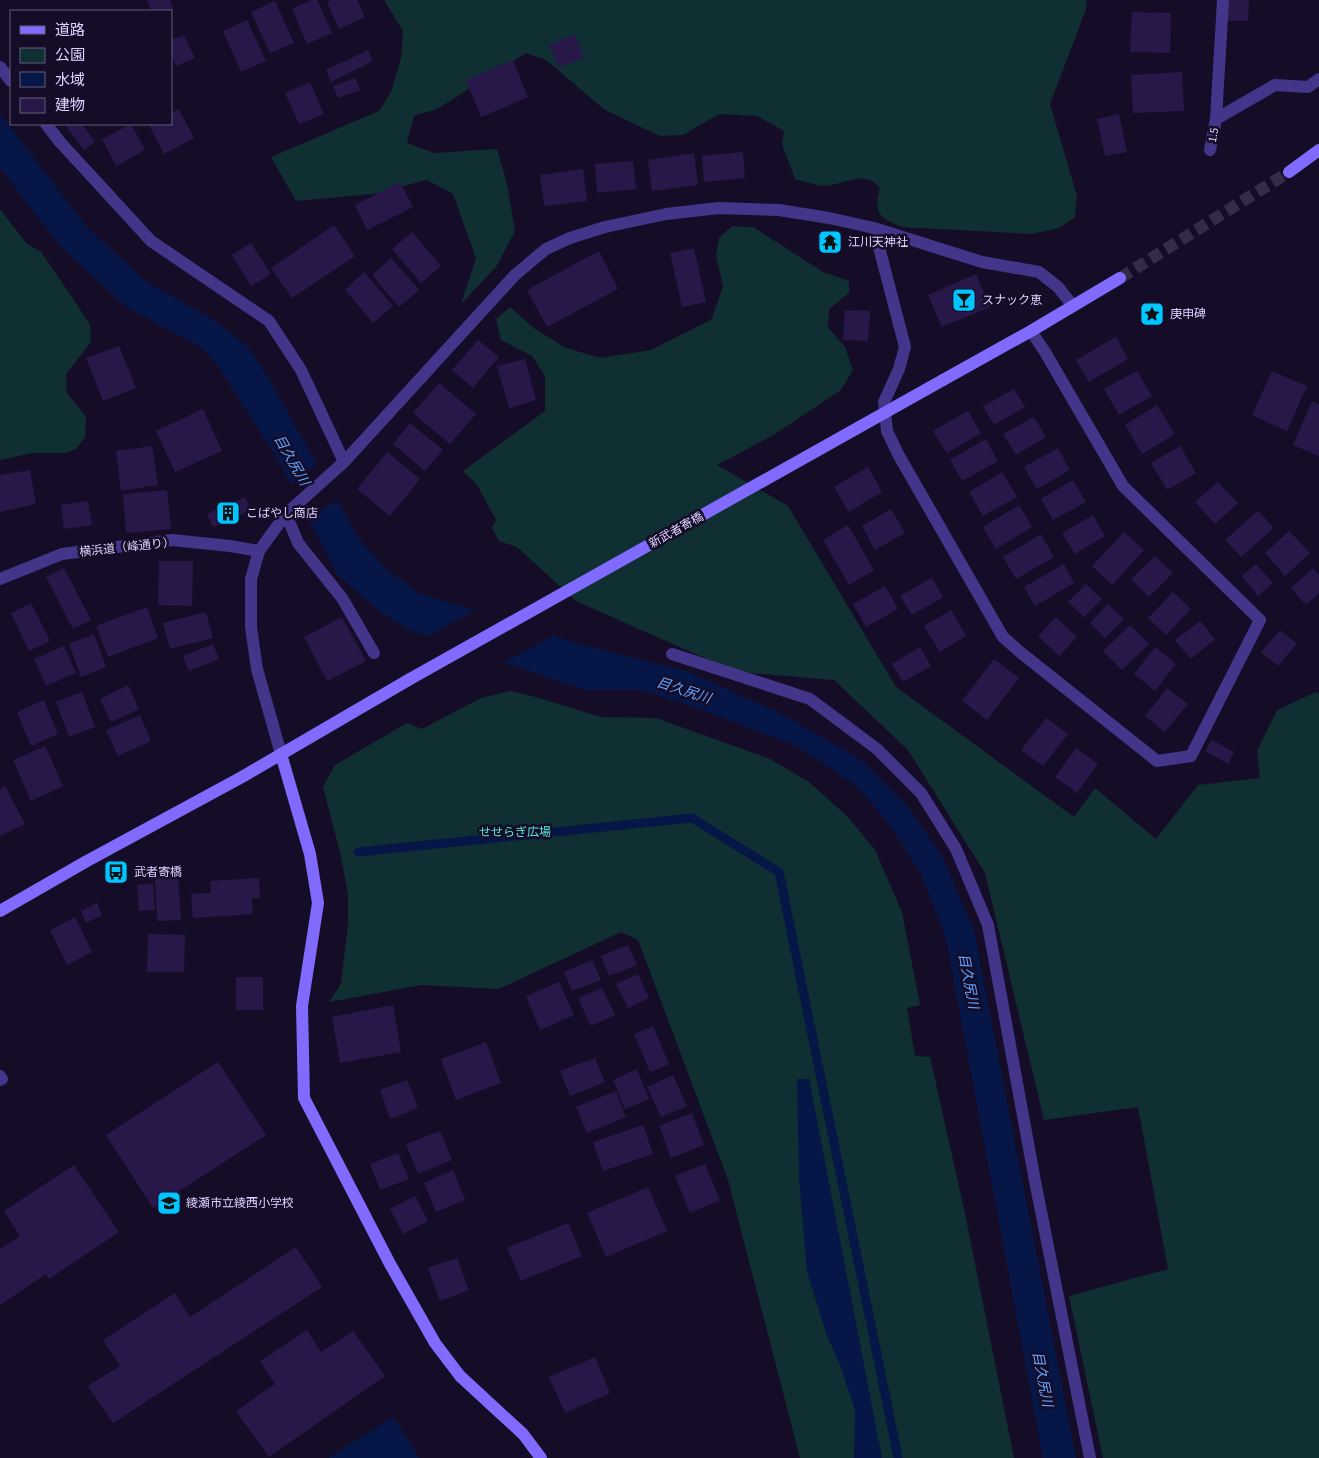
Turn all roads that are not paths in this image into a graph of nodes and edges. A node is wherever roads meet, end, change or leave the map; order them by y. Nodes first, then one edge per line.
1 (1223, 0) edge
2 (0, 67) edge
3 (1319, 79) edge
4 (10, 80) edge
5 (1216, 120) junction
6 (47, 125) edge
7 (1210, 150) dead end
8 (1319, 150) edge
9 (1290, 172) tunnel mouth
10 (874, 228) junction
11 (1120, 278) tunnel mouth
12 (1073, 306) junction
13 (1031, 331) junction
14 (344, 462) junction
15 (288, 512) junction
16 (259, 551) junction
17 (0, 579) edge
18 (374, 653) dead end
19 (672, 654) dead end
20 (281, 754) junction
21 (0, 911) edge
22 (0, 1076) edge
23 (0, 1080) edge
24 (541, 1458) edge
25 (1090, 1458) edge

1 - 5 street, 1.5
2 - 4 street
3 - 5 street
5 - 7 street, 1.5
6 - 14 street
8 - 9 street
10 - 12 street
10 - 13 street
10 - 14 street
11 - 12 street, 新武者寄橋
12 - 13 street, 新武者寄橋
13 - 20 street, 新武者寄橋, bridge
14 - 15 street
15 - 16 street
15 - 18 street
16 - 17 street, 横浜道（峰通り）
16 - 20 street
19 - 25 street
20 - 21 street, 新武者寄橋
20 - 24 street
22 - 23 street

